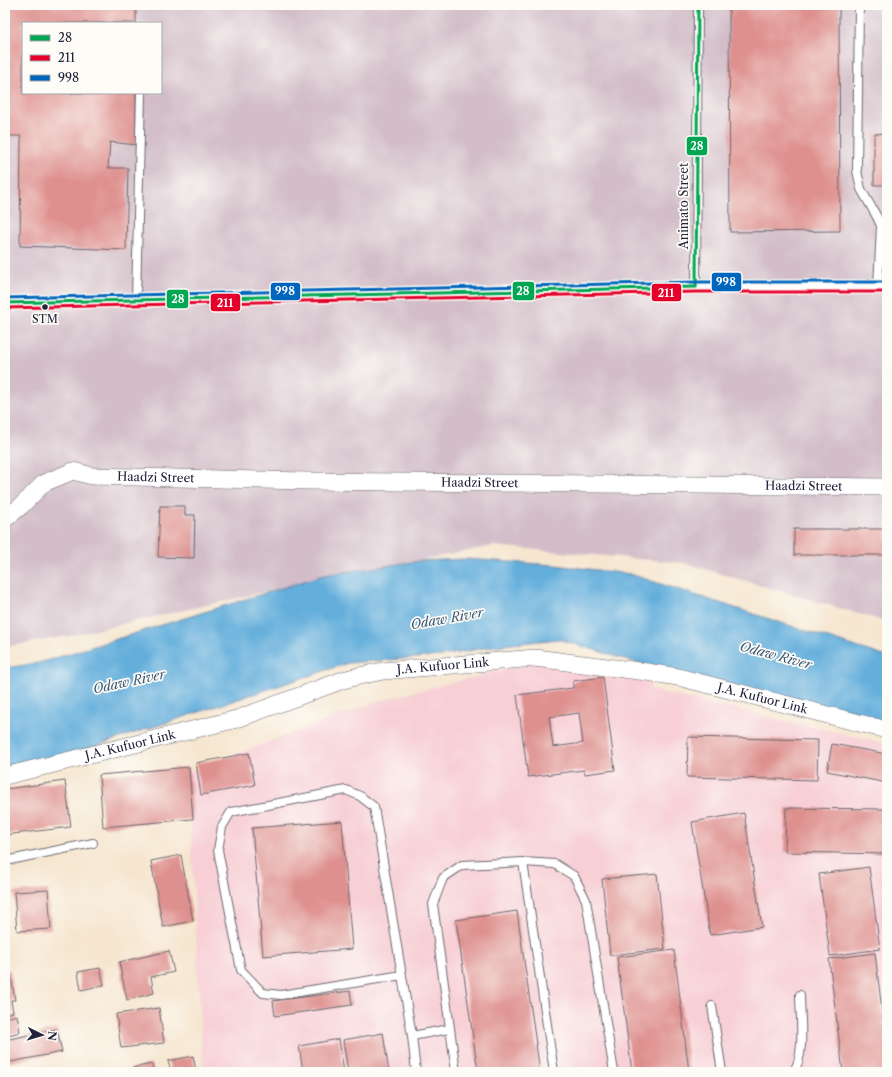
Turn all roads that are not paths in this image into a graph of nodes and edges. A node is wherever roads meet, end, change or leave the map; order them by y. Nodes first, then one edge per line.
1 (698, 5) edge
2 (859, 5) edge
3 (141, 94) edge
4 (884, 226) edge
5 (696, 287) junction
6 (878, 287) junction
7 (887, 287) edge
8 (136, 300) junction
9 (5, 303) edge
10 (887, 487) edge
11 (5, 519) edge
12 (887, 730) edge
13 (5, 776) edge
14 (93, 843) dead end
15 (5, 861) edge
16 (522, 862) junction
17 (402, 975) junction
18 (800, 995) dead end
19 (712, 1006) dead end
20 (449, 1029) junction
21 (412, 1036) junction
22 (416, 1072) edge
23 (456, 1072) edge
24 (554, 1072) edge
25 (614, 1072) edge
26 (722, 1072) edge
27 (793, 1072) edge

1 - 5 lane, Animato Street
2 - 4 lane
3 - 8 lane
4 - 6 lane
5 - 6 lane
5 - 8 lane
6 - 7 lane
8 - 9 lane
10 - 11 street, Haadzi Street
12 - 13 street, J.A. Kufuor Link
14 - 15 lane
16 - 20 lane
16 - 24 lane
16 - 25 lane
17 - 17 lane
17 - 21 lane
18 - 27 lane
19 - 26 lane
20 - 21 lane
20 - 23 lane
21 - 22 lane

